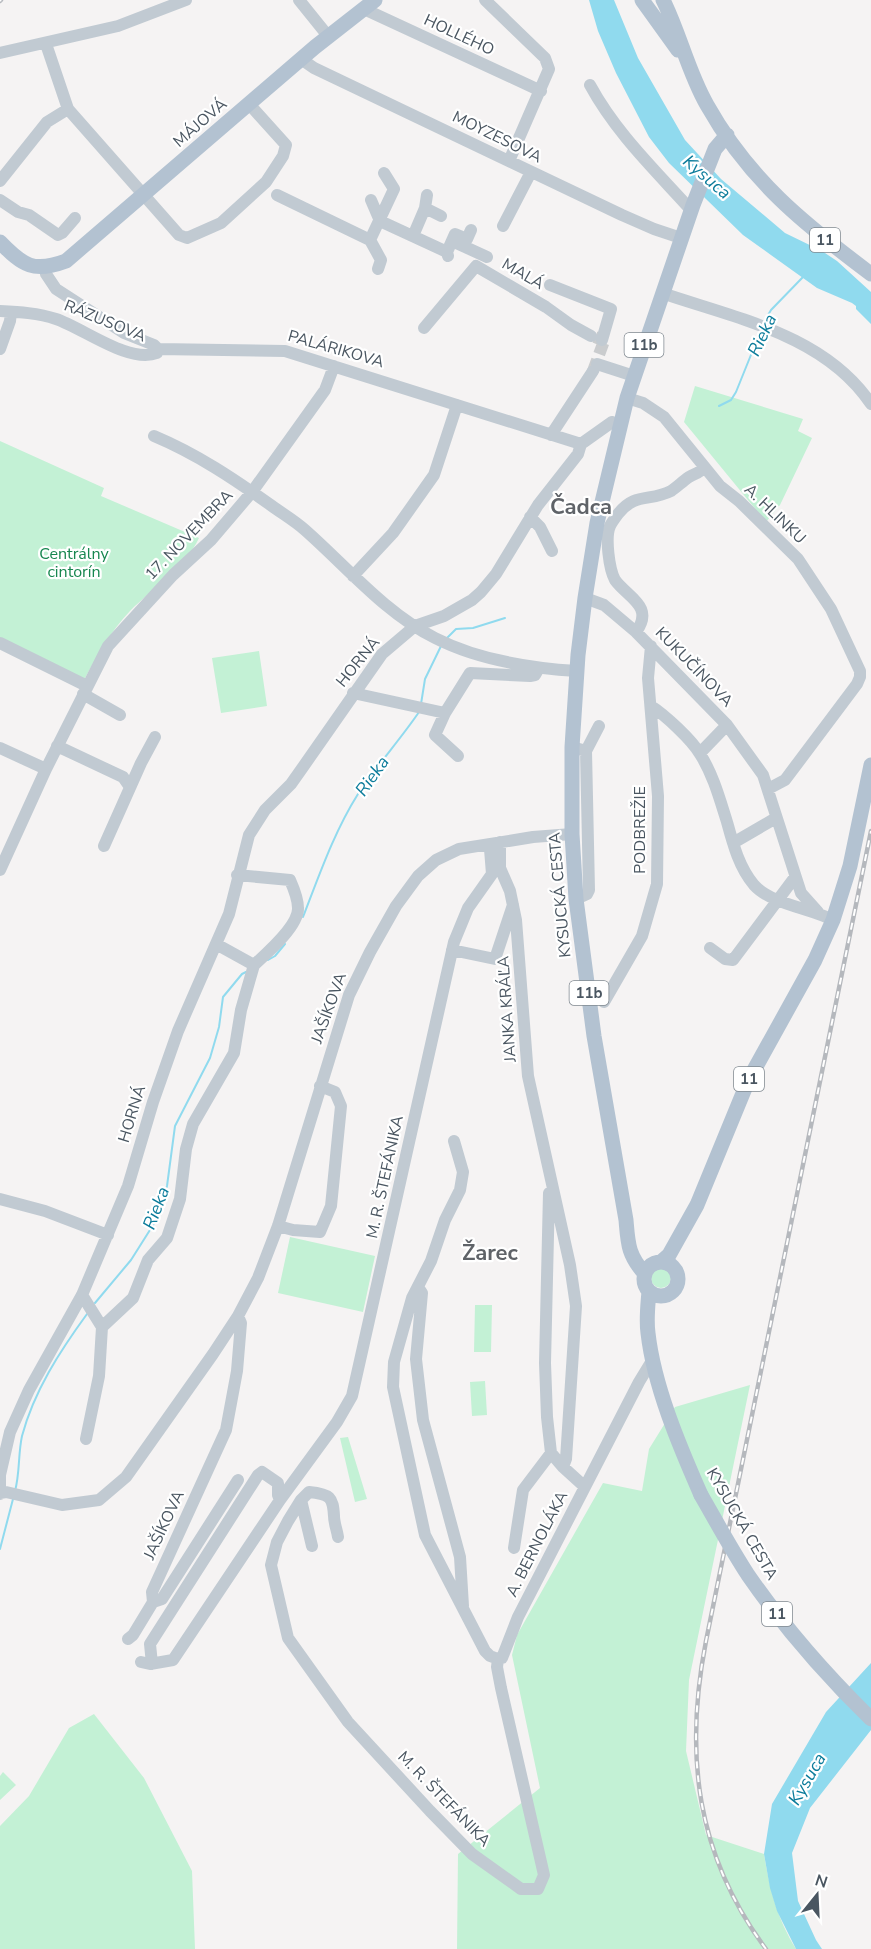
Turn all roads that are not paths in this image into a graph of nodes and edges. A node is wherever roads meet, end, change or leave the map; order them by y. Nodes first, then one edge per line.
1 (186, 0) edge
2 (299, 0) edge
3 (485, 0) edge
4 (642, 0) edge
5 (663, 0) edge
6 (369, 4) edge
7 (328, 36) junction
8 (46, 44) junction
9 (0, 53) edge
10 (301, 59) junction
11 (687, 62) junction
12 (590, 85) dead end
13 (541, 91) junction
14 (250, 105) junction
15 (68, 109) junction
16 (727, 135) junction
17 (509, 162) junction
18 (531, 172) junction
19 (384, 173) dead end
20 (0, 181) edge
21 (277, 195) dead end
22 (427, 195) dead end
23 (143, 196) junction
24 (0, 200) edge
25 (371, 200) dead end
26 (425, 208) junction
27 (692, 208) junction
28 (441, 216) dead end
29 (75, 218) dead end
30 (380, 220) junction
31 (503, 226) dead end
32 (413, 236) junction
33 (470, 237) dead end
34 (681, 238) junction
35 (370, 240) junction
36 (0, 242) edge
37 (449, 250) junction
38 (487, 257) dead end
39 (45, 268) junction
40 (378, 269) dead end
41 (871, 274) edge
42 (550, 285) dead end
43 (662, 293) junction
44 (5, 311) edge
45 (424, 328) dead end
46 (0, 349) edge
47 (158, 349) junction
48 (334, 366) junction
49 (634, 376) junction
50 (627, 398) junction
51 (871, 404) edge
52 (457, 405) junction
53 (612, 422) dead end
54 (551, 435) junction
55 (154, 436) dead end
56 (579, 449) junction
57 (703, 466) junction
58 (252, 492) junction
59 (530, 517) junction
60 (552, 551) dead end
61 (353, 576) junction
62 (585, 598) junction
63 (415, 626) junction
64 (636, 632) junction
65 (0, 644) edge
66 (651, 646) junction
67 (539, 668) junction
68 (577, 671) junction
69 (85, 690) junction
70 (353, 693) junction
71 (651, 706) junction
72 (445, 713) junction
73 (120, 715) dead end
74 (727, 725) junction
75 (599, 726) dead end
76 (155, 737) dead end
77 (57, 746) junction
78 (0, 748) edge
79 (579, 749) junction
80 (700, 753) junction
81 (458, 756) dead end
82 (871, 765) edge
83 (46, 769) junction
84 (130, 787) junction
85 (768, 789) junction
86 (776, 818) junction
87 (572, 834) junction
88 (733, 843) junction
89 (105, 846) dead end
90 (495, 846) junction
91 (0, 870) edge
92 (237, 875) junction
93 (795, 877) junction
94 (576, 899) junction
95 (777, 900) junction
96 (513, 905) junction
97 (818, 912) junction
98 (833, 920) junction
99 (216, 944) junction
100 (710, 948) dead end
101 (452, 950) junction
102 (254, 965) junction
103 (604, 1002) dead end
104 (326, 1065) junction
105 (320, 1086) junction
106 (336, 1092) junction
107 (454, 1141) dead end
108 (549, 1174) junction
109 (0, 1199) edge
110 (278, 1226) junction
111 (108, 1235) junction
112 (658, 1267) junction
113 (418, 1287) junction
114 (656, 1293) junction
115 (82, 1294) junction
116 (238, 1316) junction
117 (102, 1327) junction
118 (652, 1353) junction
119 (660, 1386) junction
120 (636, 1391) junction
121 (86, 1439) dead end
122 (551, 1453) junction
123 (563, 1467) junction
124 (238, 1480) dead end
125 (585, 1487) junction
126 (1, 1493) edge
127 (280, 1500) junction
128 (301, 1500) junction
129 (338, 1537) dead end
130 (312, 1546) dead end
131 (514, 1548) dead end
132 (153, 1602) junction
133 (464, 1611) junction
134 (128, 1639) dead end
135 (498, 1659) junction
136 (871, 1719) edge

1 - 8 street
2 - 7 street
3 - 13 street
4 - 11 main road, 11
5 - 11 main road, 11
6 - 7 main road, MÁJOVÁ
6 - 13 street, HOLLÉHO
7 - 10 main road, MÁJOVÁ
8 - 9 street
8 - 15 street
10 - 14 main road, MÁJOVÁ
10 - 17 street, MOYZESOVA
11 - 16 main road, 11
12 - 27 street
13 - 17 street
14 - 23 main road, MÁJOVÁ
14 - 23 street
15 - 20 street
15 - 23 street
16 - 27 main road, 11b
16 - 41 main road, 11
17 - 18 street, MOYZESOVA
18 - 31 street
18 - 34 street, MOYZESOVA
19 - 30 street
21 - 35 street
22 - 26 street
23 - 39 main road, MÁJOVÁ
24 - 29 street
25 - 30 street
26 - 28 street
26 - 32 street
27 - 34 main road, 11b
30 - 32 street
30 - 35 street
32 - 37 street
33 - 37 street
34 - 43 main road, 11b
35 - 40 street
36 - 39 main road
37 - 38 street
39 - 47 street, PALÁRIKOVA
42 - 45 street, MALÁ
43 - 49 main road, 11b
43 - 51 street
44 - 46 street
44 - 47 street, RÁZUSOVA
47 - 48 street, PALÁRIKOVA
48 - 52 street, PALÁRIKOVA
48 - 58 street, 17. NOVEMBRA
49 - 50 main road, 11b
49 - 54 street
50 - 57 street, A. HLINKU
50 - 62 main road, 11b
52 - 54 street, PALÁRIKOVA
52 - 61 street
53 - 56 street
54 - 56 street, PALÁRIKOVA
55 - 58 street
56 - 59 street, HORNÁ
57 - 64 street, KUKUČÍNOVA
57 - 85 street, A. HLINKU
58 - 61 street
58 - 69 street, 17. NOVEMBRA
59 - 60 street
59 - 63 street, HORNÁ
61 - 63 street
62 - 64 street, KUKUČÍNOVA
62 - 68 main road, 11b
63 - 67 street
63 - 70 street, HORNÁ
64 - 66 street, KUKUČÍNOVA
65 - 69 street
66 - 71 street, PODBREŽIE
66 - 74 street, KUKUČÍNOVA
67 - 68 street
67 - 72 street
68 - 79 main road, KYSUCKÁ CESTA / 11b
69 - 73 street
69 - 77 street, 17. NOVEMBRA
70 - 72 street
70 - 92 street, HORNÁ
71 - 80 street
71 - 103 street, PODBREŽIE
72 - 81 street
74 - 80 street, KUKUČÍNOVA
74 - 85 street, KUKUČÍNOVA
75 - 79 street
76 - 84 street
77 - 83 street, 17. NOVEMBRA
77 - 84 street
78 - 83 street
79 - 87 main road, KYSUCKÁ CESTA / 11b
79 - 94 street
80 - 88 street
82 - 98 main road, 11
83 - 91 street, 17. NOVEMBRA
84 - 89 street
85 - 86 street, KUKUČÍNOVA
86 - 88 street
86 - 93 street, KUKUČÍNOVA
87 - 90 street, JAŠÍKOVA
87 - 94 main road, KYSUCKÁ CESTA / 11b
88 - 95 street
90 - 96 street, JANKA KRÁĽA
90 - 101 street, M. R. ŠTEFÁNIKA
90 - 104 street, JAŠÍKOVA
92 - 99 street, HORNÁ
92 - 102 street
93 - 95 street
93 - 97 street, KUKUČÍNOVA
94 - 112 main road, KYSUCKÁ CESTA / 11b
95 - 97 street
95 - 100 street
96 - 101 street
96 - 108 street, JANKA KRÁĽA
97 - 98 street
98 - 112 main road, 11
99 - 102 street
99 - 111 street, HORNÁ
101 - 127 street, M. R. ŠTEFÁNIKA
102 - 117 street
104 - 105 street, JAŠÍKOVA
104 - 106 street
105 - 106 street
105 - 110 street, JAŠÍKOVA
106 - 110 street
107 - 113 street
108 - 122 street, JANKA KRÁĽA
108 - 123 street, JANKA KRÁĽA
109 - 111 street
110 - 116 street, JAŠÍKOVA
111 - 115 street, HORNÁ
112 - 114 main road, KYSUCKÁ CESTA / 11
112 - 114 main road, 11
113 - 133 street
113 - 133 street
114 - 118 main road, KYSUCKÁ CESTA / 11
115 - 117 street
115 - 126 street, HORNÁ
116 - 126 street, JAŠÍKOVA
116 - 132 street, JAŠÍKOVA
117 - 121 street
118 - 119 main road, KYSUCKÁ CESTA / 11
118 - 120 street, A. BERNOLÁKA
119 - 120 street
119 - 136 main road, KYSUCKÁ CESTA / 11, bridge
120 - 125 street, A. BERNOLÁKA
122 - 123 street
122 - 131 street
123 - 125 street
124 - 132 street, JAŠÍKOVA
125 - 135 street, A. BERNOLÁKA
127 - 127 street, M. R. ŠTEFÁNIKA
128 - 129 street
128 - 130 street
128 - 135 street, M. R. ŠTEFÁNIKA
132 - 134 street
133 - 135 street

